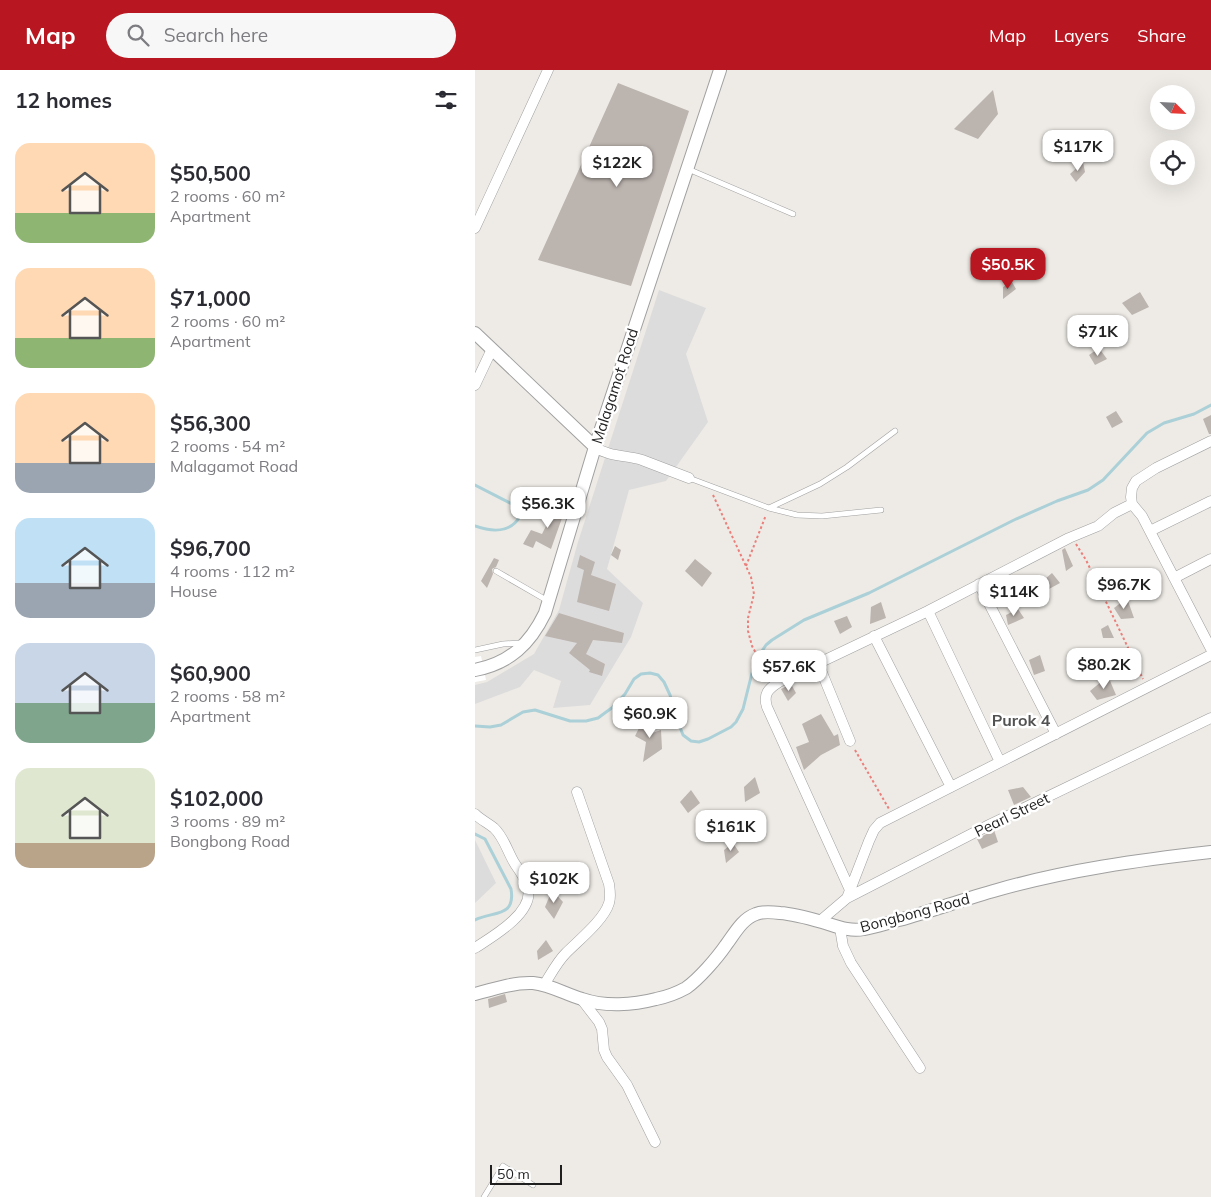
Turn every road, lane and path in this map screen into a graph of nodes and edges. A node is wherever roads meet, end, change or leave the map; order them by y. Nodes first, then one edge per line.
1 (549, 70) edge
2 (720, 70) edge
3 (687, 168) junction
4 (793, 214) dead end
5 (475, 228) edge
6 (475, 333) edge
7 (492, 348) junction
8 (475, 385) edge
9 (895, 431) dead end
10 (1211, 441) edge
11 (595, 448) junction
12 (689, 478) joint
13 (709, 486) junction
14 (1211, 501) edge
15 (1132, 504) junction
16 (769, 508) junction
17 (881, 510) dead end
18 (1150, 531) junction
19 (1069, 538) junction
20 (1211, 559) edge
21 (746, 566) junction
22 (496, 571) dead end
23 (1174, 578) junction
24 (979, 584) junction
25 (549, 602) junction
26 (928, 610) junction
27 (874, 636) junction
28 (526, 642) junction
29 (1211, 649) edge
30 (476, 650) edge
31 (1211, 655) edge
32 (818, 663) junction
33 (479, 669) edge
34 (779, 682) junction
35 (1147, 688) junction
36 (1211, 718) edge
37 (1056, 734) junction
38 (850, 741) joint
39 (1000, 762) junction
40 (951, 787) junction
41 (577, 792) dead end
42 (475, 814) edge
43 (893, 816) junction
44 (1211, 852) edge
45 (848, 894) junction
46 (820, 921) junction
47 (840, 928) junction
48 (475, 948) edge
49 (544, 985) junction
50 (475, 994) edge
51 (582, 1000) junction
52 (920, 1068) dead end
53 (655, 1142) dead end
54 (533, 1185) dead end
55 (484, 1197) edge

1 - 5 street
2 - 3 street, Malagamot Road
3 - 4 lane
3 - 11 street, Malagamot Road
6 - 7 street
7 - 8 street
7 - 11 street
9 - 16 lane
10 - 15 street
11 - 12 street
11 - 25 street, Malagamot Road
12 - 13 lane
13 - 16 lane
13 - 21 path
14 - 18 street
15 - 18 street
15 - 19 street
16 - 17 lane
16 - 21 path
18 - 23 street
19 - 24 street
19 - 35 path
20 - 23 street
21 - 34 path
22 - 25 lane
23 - 29 street
24 - 26 street
24 - 37 street
25 - 28 street, Malagamot Road
26 - 27 street
26 - 39 street
27 - 32 street
27 - 40 street
28 - 30 lane
28 - 33 street, Malagamot Road
31 - 35 street
32 - 34 street
32 - 38 street
34 - 45 street
35 - 37 street
36 - 45 street, Pearl Street
37 - 39 street
38 - 43 path
39 - 40 street
40 - 43 street
41 - 49 street
42 - 48 street
43 - 45 street
44 - 47 street, Bongbong Road
45 - 46 street, Pearl Street
46 - 47 street, Bongbong Road
46 - 51 street, Bongbong Road
47 - 52 street
49 - 50 street, Bongbong Road
49 - 51 street, Bongbong Road
51 - 53 street
54 - 55 lane

